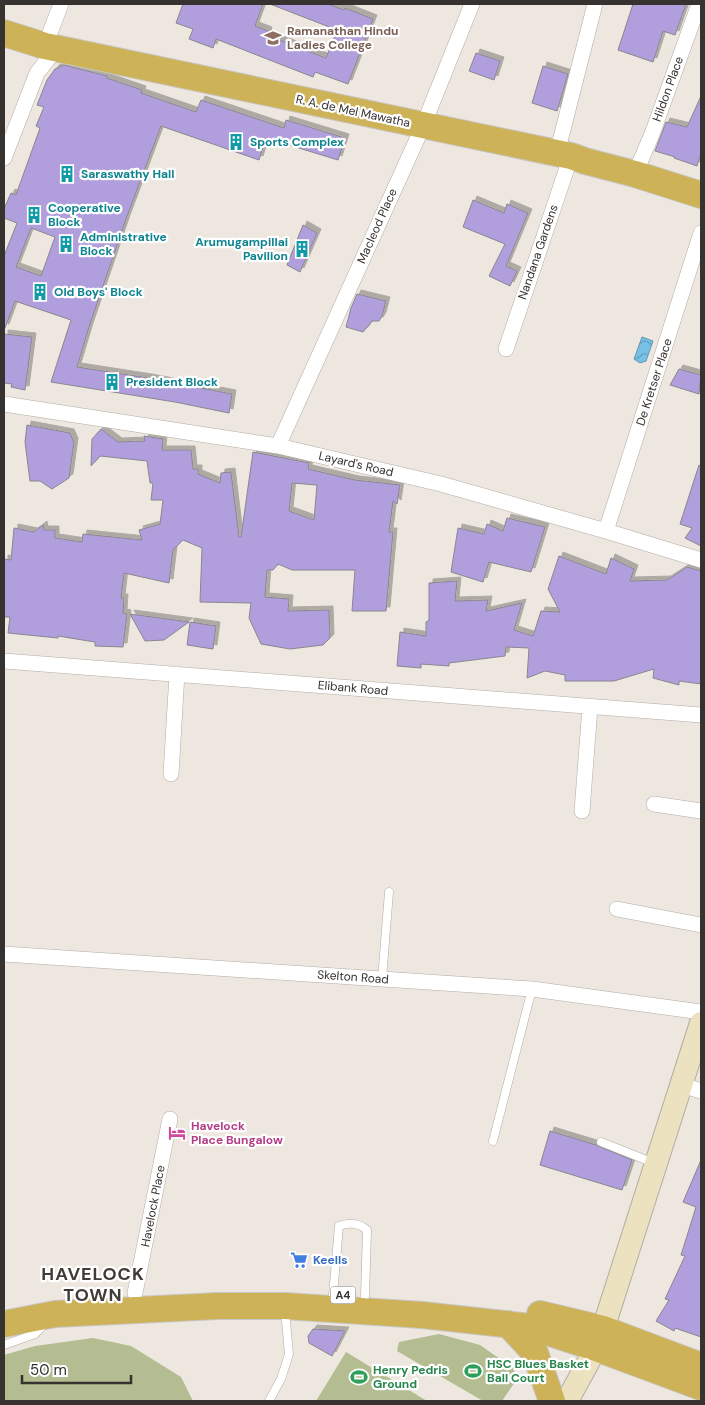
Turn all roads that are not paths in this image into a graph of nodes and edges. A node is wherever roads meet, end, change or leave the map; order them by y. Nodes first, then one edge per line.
1 (61, 4) edge
2 (472, 4) edge
3 (595, 4) edge
4 (699, 4) edge
5 (4, 33) edge
6 (44, 45) junction
7 (37, 73) junction
8 (423, 126) junction
9 (564, 154) junction
10 (4, 158) edge
11 (635, 174) junction
12 (701, 195) edge
13 (701, 233) edge
14 (506, 349) dead end
15 (4, 404) edge
16 (278, 446) junction
17 (606, 531) junction
18 (701, 560) edge
19 (4, 660) edge
20 (177, 674) junction
21 (590, 706) junction
22 (701, 715) edge
23 (171, 774) dead end
24 (654, 804) dead end
25 (582, 811) dead end
26 (701, 811) edge
27 (389, 892) dead end
28 (617, 909) dead end
29 (701, 924) edge
30 (4, 954) edge
31 (382, 979) junction
32 (532, 989) junction
33 (701, 1012) edge
34 (701, 1023) edge
35 (691, 1088) edge
36 (170, 1119) dead end
37 (493, 1141) dead end
38 (601, 1142) dead end
39 (656, 1164) junction
40 (136, 1293) junction
41 (333, 1295) junction
42 (365, 1296) junction
43 (285, 1306) junction
44 (4, 1307) edge
45 (55, 1314) junction
46 (4, 1324) edge
47 (508, 1324) junction
48 (599, 1338) junction
49 (4, 1344) edge
50 (701, 1366) edge
51 (701, 1387) edge
52 (269, 1401) edge
53 (552, 1401) edge
54 (567, 1401) edge

1 - 6 street
2 - 8 street, Macleod Place
3 - 9 street, Nandana Gardens
4 - 11 street, Hildon Place
5 - 6 highway, R. A. de Mel Mawatha
6 - 7 street
6 - 7 street
6 - 8 highway, R. A. de Mel Mawatha
7 - 10 street
8 - 9 highway, R. A. de Mel Mawatha
8 - 16 street, Macleod Place
9 - 11 highway, R. A. de Mel Mawatha
9 - 14 street, Nandana Gardens
11 - 12 highway, R. A. de Mel Mawatha
13 - 17 street, De Kretser Place
15 - 16 street, Layard's Road
16 - 17 street, Layard's Road
17 - 18 street, Layard's Road
19 - 20 street, Elibank Road
20 - 21 street, Elibank Road
20 - 23 street
21 - 22 street, Elibank Road
21 - 25 street
24 - 26 street
27 - 31 lane
28 - 29 street
30 - 31 street, Skelton Road
31 - 32 street, Skelton Road
32 - 33 street, Skelton Road
32 - 37 lane
34 - 35 main road
35 - 39 main road
36 - 40 street, Havelock Place
38 - 39 lane
39 - 48 main road
40 - 41 highway, A4
40 - 44 highway, A4
41 - 42 highway, A4
41 - 42 lane
42 - 48 highway, A4
43 - 45 highway, A4
43 - 47 highway, A4
43 - 52 lane
45 - 46 highway, A4
45 - 49 lane
47 - 48 highway, A4
47 - 53 highway
48 - 50 highway, A4
48 - 51 highway, A4
48 - 54 main road

